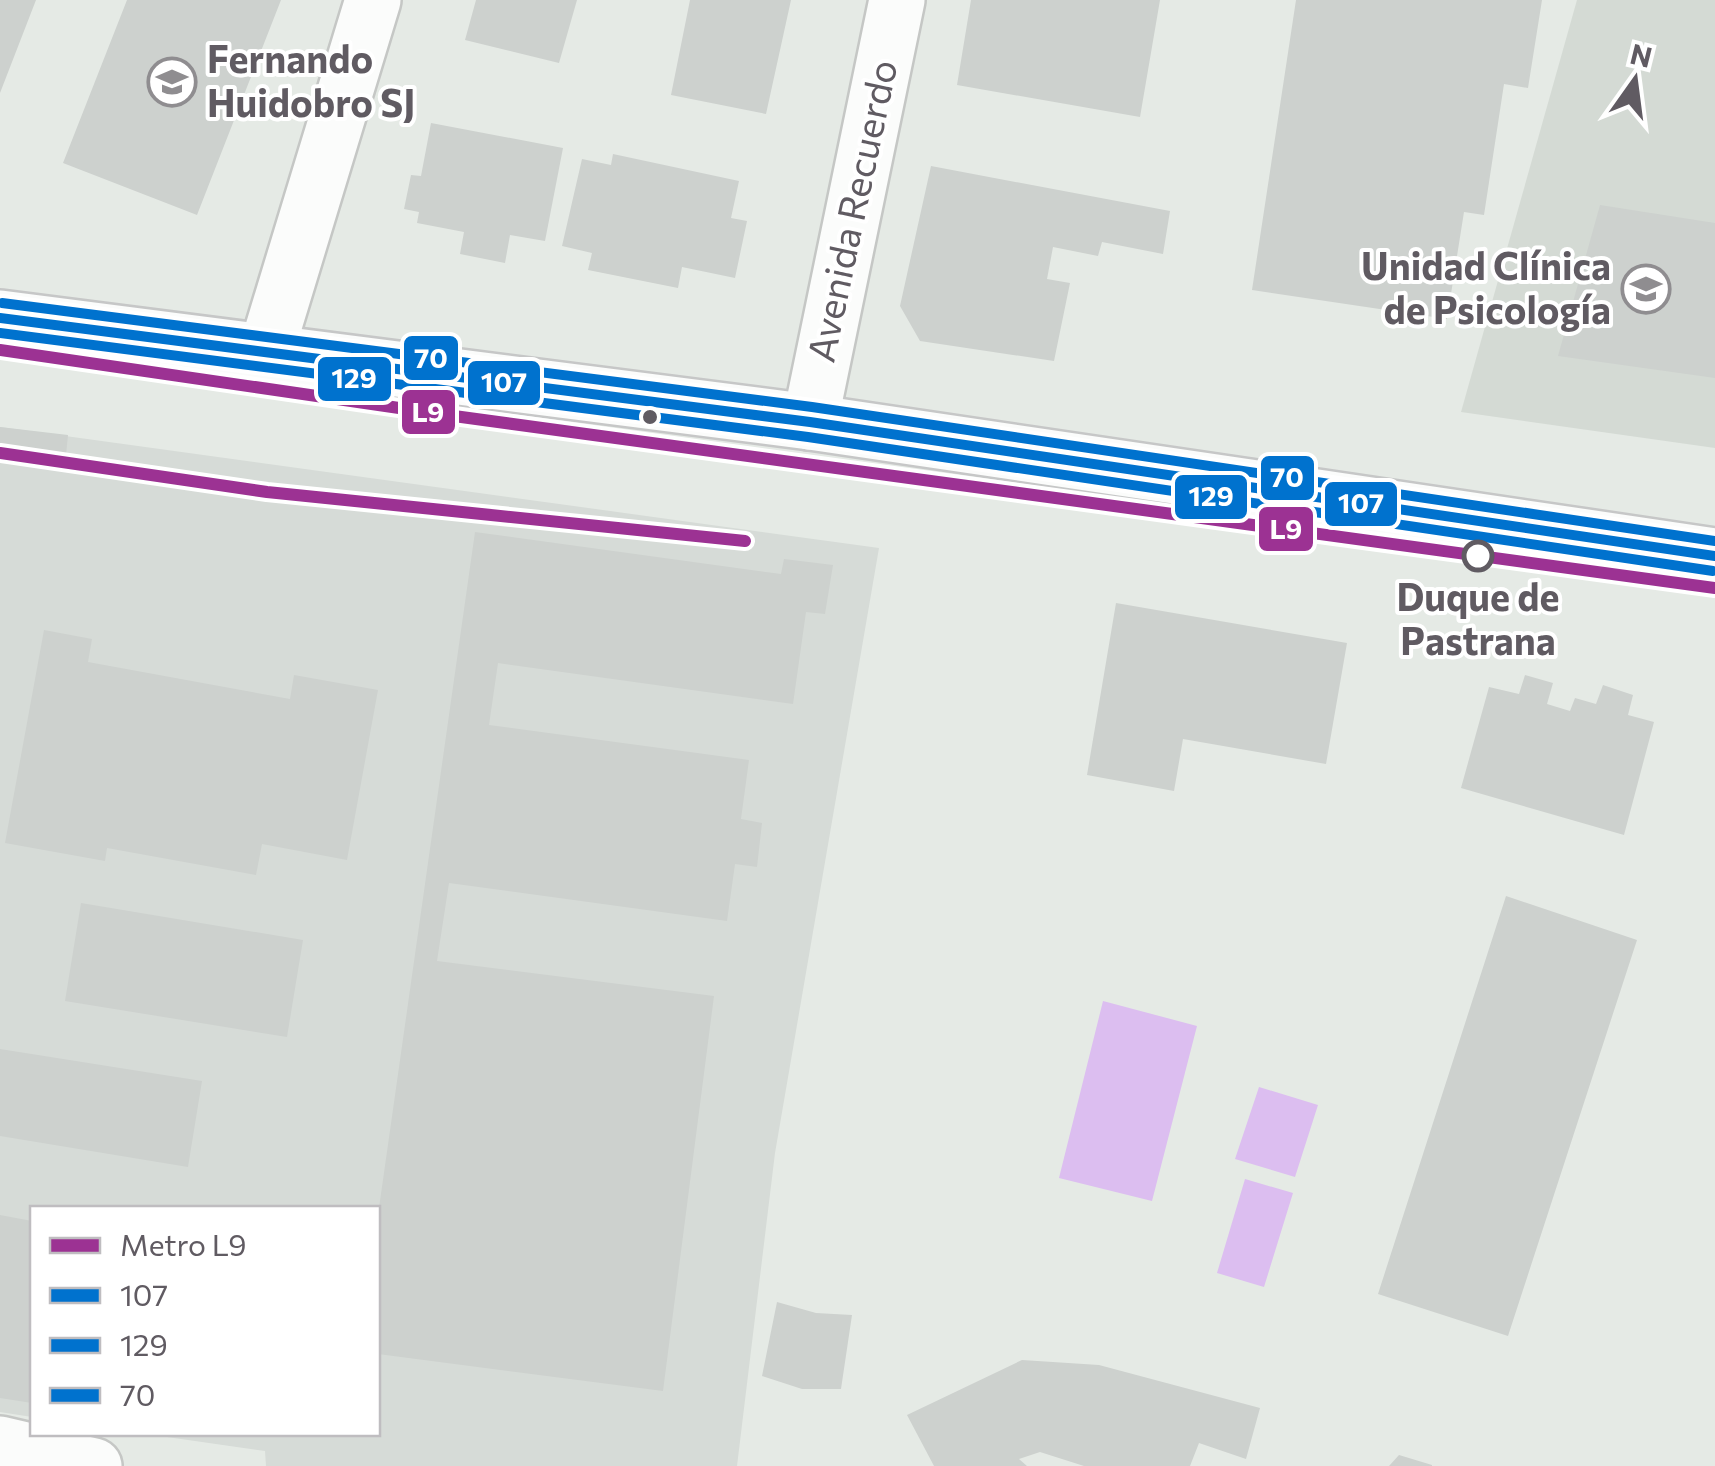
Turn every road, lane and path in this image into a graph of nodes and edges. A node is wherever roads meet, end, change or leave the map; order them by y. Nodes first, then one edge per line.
1 (372, 0) edge
2 (897, 0) edge
3 (0, 318) edge
4 (266, 352) junction
5 (810, 422) junction
6 (1715, 556) edge
7 (0, 1444) edge
8 (94, 1466) edge

1 - 4 main road
2 - 5 main road, Avenida Recuerdo
3 - 4 main road
4 - 5 main road
5 - 6 main road
7 - 8 main road

